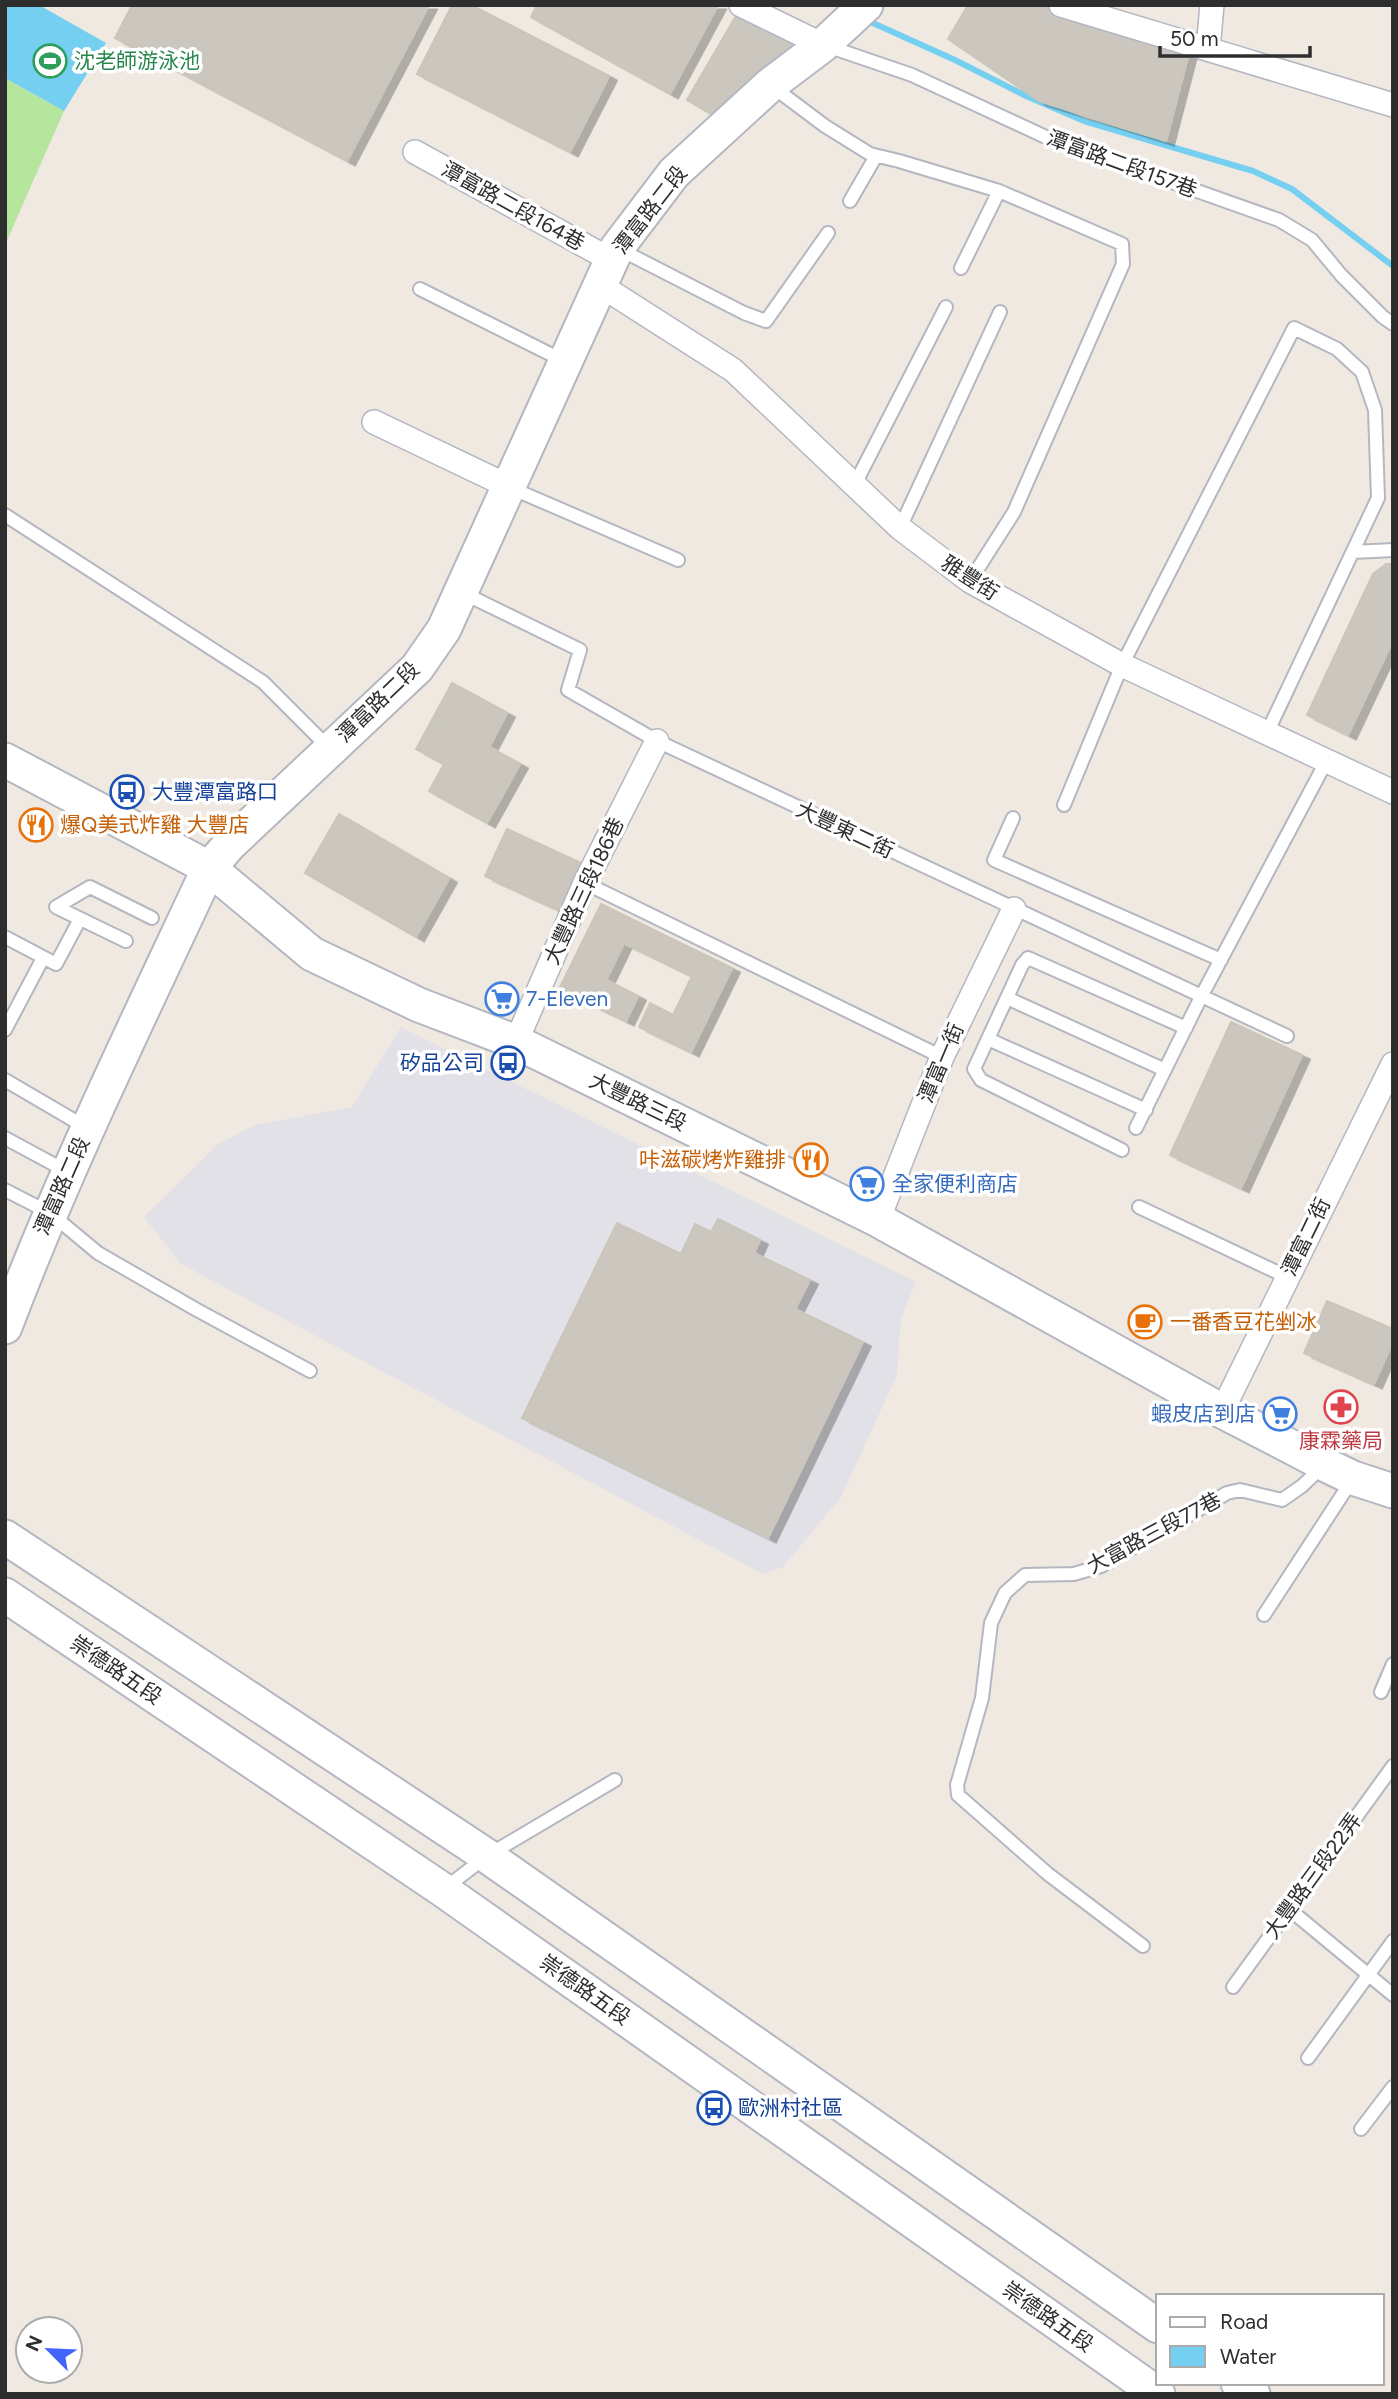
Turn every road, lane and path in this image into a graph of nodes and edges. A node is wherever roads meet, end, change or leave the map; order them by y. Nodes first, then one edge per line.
1 (741, 5) edge
2 (866, 5) edge
3 (1061, 5) edge
4 (1212, 5) edge
5 (823, 45) junction
6 (1208, 49) junction
7 (771, 85) junction
8 (1393, 104) edge
9 (415, 152) dead end
10 (876, 156) junction
11 (999, 191) junction
12 (850, 201) dead end
13 (828, 233) dead end
14 (609, 264) junction
15 (961, 268) dead end
16 (420, 289) dead end
17 (946, 307) dead end
18 (1000, 312) dead end
19 (1393, 324) edge
20 (565, 361) junction
21 (373, 422) dead end
22 (855, 484) junction
23 (508, 486) junction
24 (5, 515) edge
25 (900, 528) junction
26 (1393, 550) edge
27 (1353, 552) junction
28 (678, 560) dead end
29 (970, 581) junction
30 (460, 591) junction
31 (1122, 665) junction
32 (1267, 733) junction
33 (657, 741) junction
34 (330, 749) junction
35 (1327, 760) junction
36 (5, 761) edge
37 (1393, 792) edge
38 (1063, 805) dead end
39 (1013, 818) dead end
40 (208, 868) junction
41 (585, 883) junction
42 (1014, 909) junction
43 (152, 918) dead end
44 (80, 919) junction
45 (5, 937) edge
46 (126, 941) dead end
47 (43, 958) junction
48 (1221, 960) junction
49 (1202, 995) junction
50 (1007, 998) junction
51 (1186, 1028) junction
52 (5, 1030) edge
53 (1287, 1036) dead end
54 (988, 1039) junction
55 (516, 1042) junction
56 (942, 1057) junction
57 (1393, 1065) edge
58 (1165, 1070) junction
59 (5, 1080) edge
60 (1146, 1110) junction
61 (87, 1128) junction
62 (1136, 1128) dead end
63 (5, 1138) edge
64 (1122, 1150) dead end
65 (68, 1172) junction
66 (5, 1190) edge
67 (1139, 1207) dead end
68 (50, 1213) junction
69 (878, 1220) junction
70 (1287, 1277) junction
71 (5, 1327) edge
72 (310, 1371) dead end
73 (1222, 1411) junction
74 (1339, 1471) junction
75 (1393, 1491) edge
76 (5, 1537) edge
77 (5, 1595) edge
78 (1264, 1615) dead end
79 (1393, 1664) edge
80 (1381, 1692) dead end
81 (1393, 1766) edge
82 (615, 1780) dead end
83 (487, 1856) junction
84 (443, 1890) junction
85 (1289, 1909) junction
86 (1393, 1941) edge
87 (1143, 1946) dead end
88 (1369, 1974) junction
89 (1233, 1987) dead end
90 (1393, 1995) edge
91 (1308, 2057) dead end
92 (1393, 2087) edge
93 (1361, 2129) dead end
94 (1156, 2325) edge
95 (1158, 2394) edge

1 - 5 street
2 - 5 street, 潭富路二段
3 - 6 street
4 - 6 street
5 - 7 street, 潭富路二段
5 - 19 lane, 潭富路二段157巷
6 - 8 street
7 - 10 lane
7 - 14 street, 潭富路二段
9 - 14 street, 潭富路二段164巷
10 - 11 lane
10 - 12 lane
11 - 15 lane
11 - 29 lane
13 - 14 lane
14 - 20 street, 潭富路二段
14 - 22 street, 雅豐街
16 - 20 lane
17 - 22 lane
18 - 25 lane
20 - 23 street, 潭富路二段
21 - 23 street
22 - 25 street, 雅豐街
23 - 28 lane
23 - 30 street, 潭富路二段
24 - 34 lane
25 - 29 street, 雅豐街
26 - 27 lane
27 - 31 lane
27 - 32 lane
29 - 31 street, 雅豐街
30 - 33 lane, 大豐東二街
30 - 34 street, 潭富路二段
31 - 32 street, 雅豐街
31 - 38 lane
32 - 35 street, 雅豐街
33 - 41 street, 大豐路三段186巷
33 - 42 lane, 大豐東二街
34 - 40 street, 潭富路二段
35 - 37 street, 雅豐街
35 - 48 lane
36 - 40 street, 大豐路三段
39 - 48 lane
40 - 55 street, 大豐路三段
40 - 61 street, 潭富路二段
41 - 55 street, 大豐路三段186巷
41 - 56 lane
42 - 49 lane, 大豐東二街
42 - 56 street, 潭富一街
43 - 44 lane
44 - 46 lane
44 - 47 lane
45 - 47 lane
47 - 52 lane
48 - 49 lane
49 - 51 lane
49 - 53 lane, 大豐東二街
50 - 51 lane
50 - 54 lane
50 - 58 lane
51 - 58 lane
54 - 60 lane
54 - 64 lane
55 - 69 street, 大豐路三段
56 - 69 street, 潭富一街
57 - 70 street, 潭富二街
58 - 60 lane
59 - 61 lane
60 - 62 lane
61 - 65 street, 潭富路二段
63 - 65 lane
65 - 68 street, 潭富路二段
66 - 68 lane
67 - 70 lane
68 - 71 street, 潭富路二段
68 - 72 lane
69 - 73 street, 大豐路三段
70 - 73 street, 潭富二街
73 - 74 street, 大豐路三段
74 - 75 street, 大豐路三段
74 - 78 lane
74 - 87 lane, 大富路三段77巷
76 - 83 street
77 - 84 street, 崇德路五段
79 - 80 lane
81 - 85 lane, 大豐路三段22弄
82 - 83 lane
83 - 84 lane
83 - 94 street
84 - 95 street, 崇德路五段
85 - 88 lane
85 - 89 lane, 大豐路三段22弄
86 - 88 lane
88 - 90 lane
88 - 91 lane
92 - 93 lane

